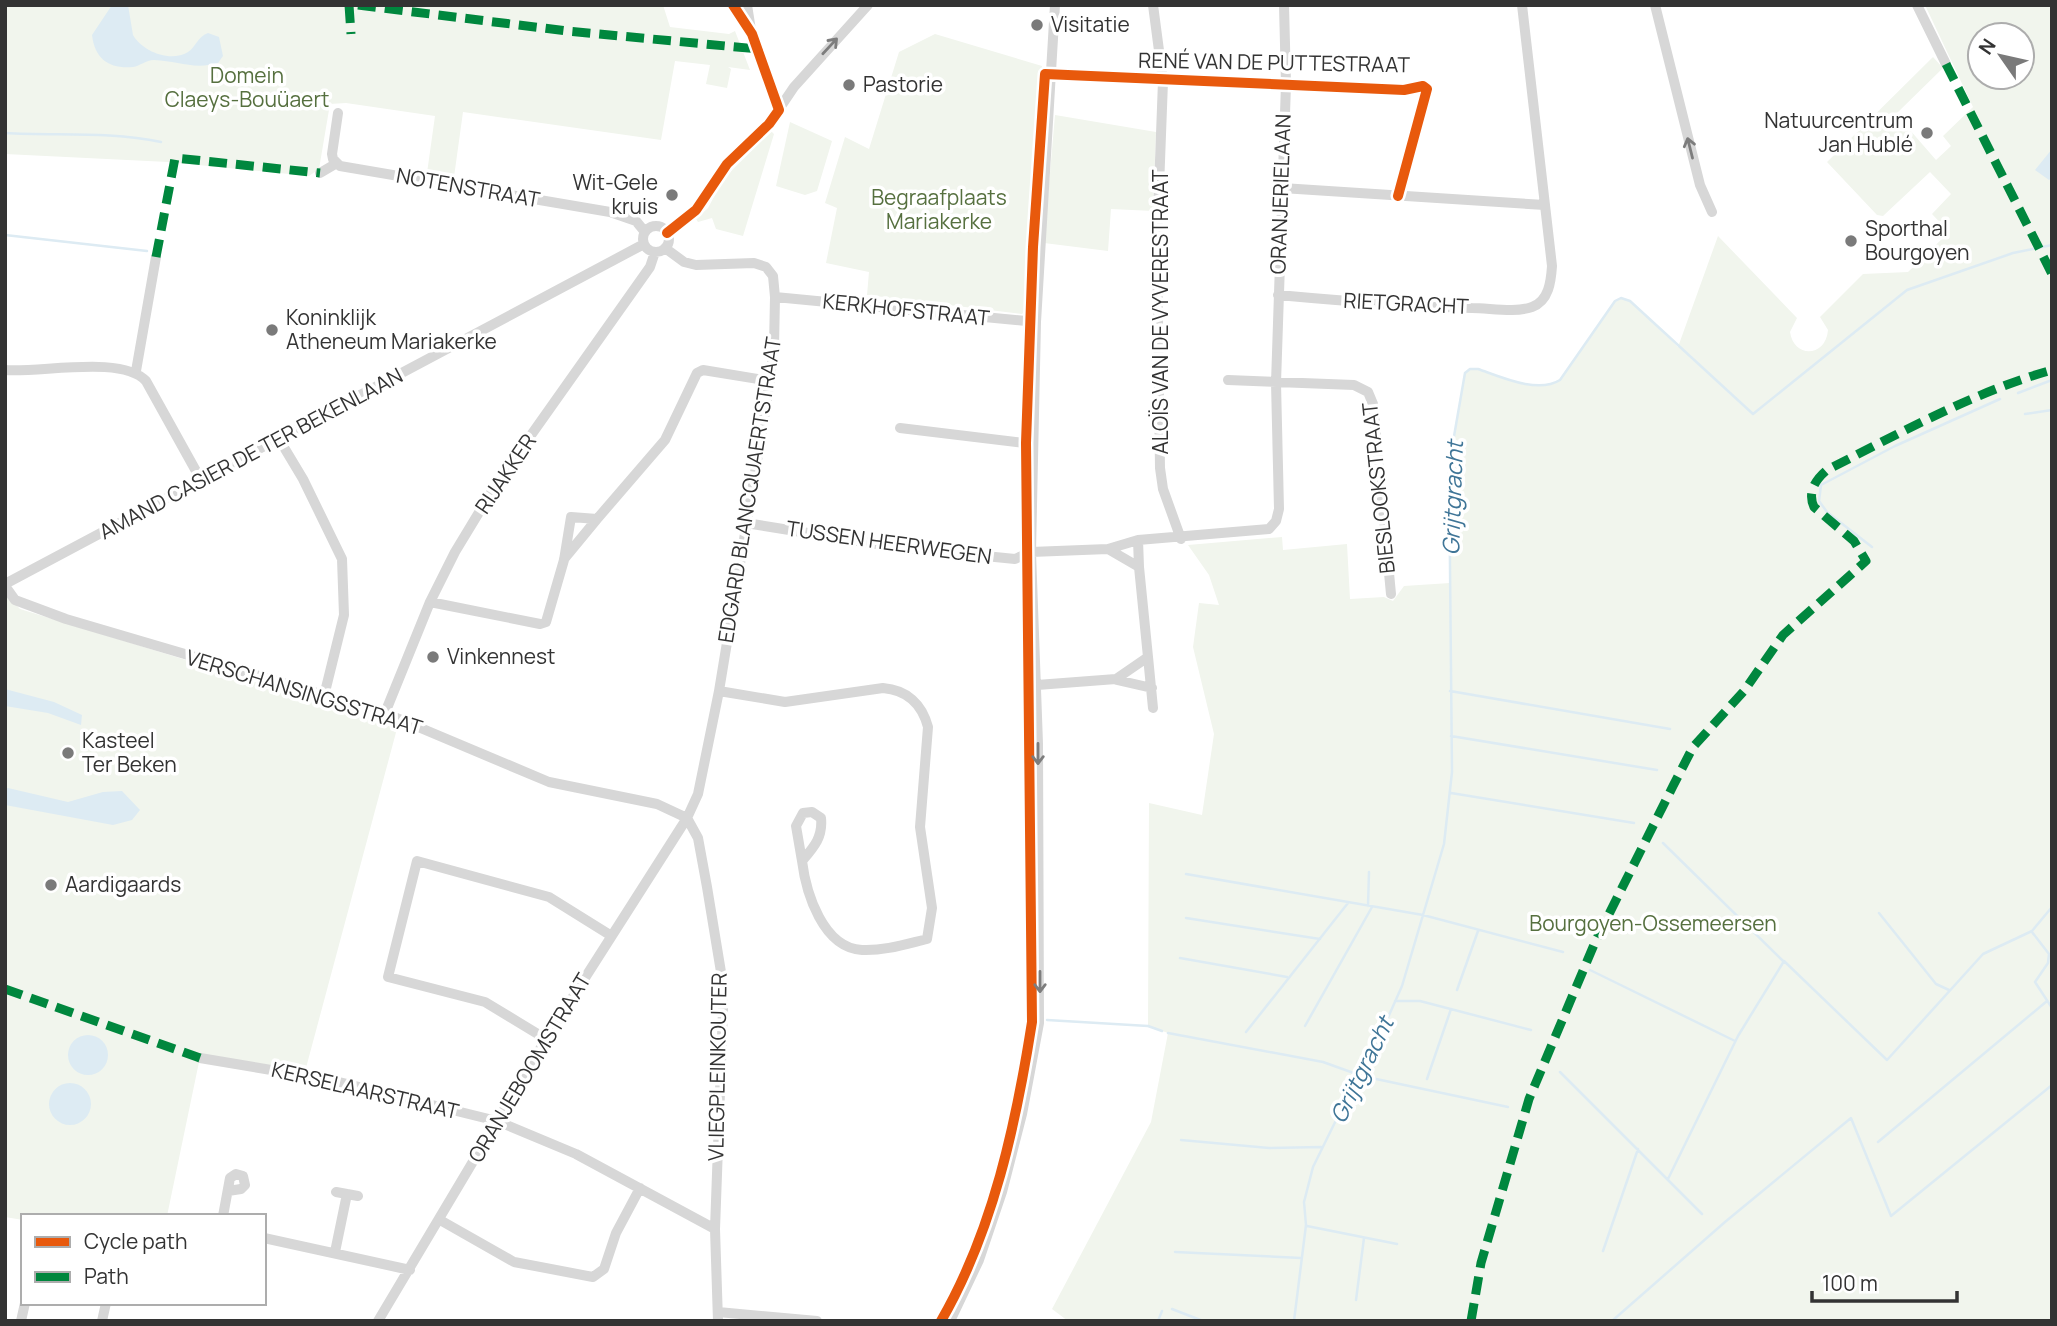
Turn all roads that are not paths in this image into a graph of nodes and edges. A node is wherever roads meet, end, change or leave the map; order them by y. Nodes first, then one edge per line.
1 (733, 5) edge
2 (747, 5) edge
3 (868, 5) edge
4 (1055, 5) edge
5 (1153, 5) edge
6 (1284, 5) edge
7 (1522, 5) edge
8 (1655, 5) edge
9 (1917, 5) edge
10 (751, 34) junction
11 (1946, 64) dead end
12 (1051, 74) junction
13 (1163, 82) junction
14 (1286, 84) junction
15 (779, 110) junction
16 (338, 113) dead end
17 (337, 163) junction
18 (320, 173) dead end
19 (1282, 188) junction
20 (1398, 196) junction
21 (1545, 205) junction
22 (1712, 212) dead end
23 (645, 232) junction
24 (667, 233) junction
25 (644, 244) junction
26 (660, 250) junction
27 (156, 257) dead end
28 (1278, 295) junction
29 (775, 297) junction
30 (1036, 322) junction
31 (5, 370) edge
32 (136, 371) junction
33 (1228, 380) dead end
34 (770, 381) junction
35 (1276, 383) junction
36 (900, 428) dead end
37 (279, 439) junction
38 (1033, 444) junction
39 (201, 480) junction
40 (597, 519) junction
41 (746, 523) junction
42 (1181, 538) junction
43 (1138, 540) junction
44 (1108, 549) junction
45 (1031, 552) junction
46 (564, 560) junction
47 (1139, 567) junction
48 (5, 585) edge
49 (1391, 594) dead end
50 (430, 602) junction
51 (1148, 657) junction
52 (1116, 680) junction
53 (1037, 685) junction
54 (1152, 688) junction
55 (719, 691) junction
56 (324, 696) junction
57 (1153, 708) dead end
58 (386, 713) junction
59 (687, 818) junction
60 (802, 861) dead end
61 (610, 935) junction
62 (545, 1039) junction
63 (200, 1058) dead end
64 (497, 1121) junction
65 (640, 1188) junction
66 (228, 1191) dead end
67 (335, 1192) dead end
68 (223, 1214) edge
69 (440, 1220) junction
70 (715, 1229) junction
71 (266, 1238) edge
72 (335, 1252) junction
73 (410, 1270) junction
74 (718, 1317) edge
75 (378, 1321) edge
76 (817, 1321) edge
77 (950, 1321) edge

1 - 10 street
2 - 10 street
15 -> 3 street
4 - 12 street
5 - 13 street, ALOÏS VAN DE VYVERESTRAAT
6 - 14 street, ORANJERIELAAN
7 - 21 street
22 -> 8 street
9 - 11 street
10 - 15 street
12 - 13 street, RENÉ VAN DE PUTTESTRAAT
12 - 30 street
13 - 14 street, RENÉ VAN DE PUTTESTRAAT
13 - 42 street, ALOÏS VAN DE VYVERESTRAAT
14 - 19 street, ORANJERIELAAN
14 - 20 street, RENÉ VAN DE PUTTESTRAAT
15 - 24 street
16 - 17 street
17 - 18 street
17 - 23 street, NOTENSTRAAT
19 - 20 street
19 - 28 street, ORANJERIELAAN
20 - 21 street
21 - 28 street, RIETGRACHT
23 - 24 street
23 - 25 street
24 - 26 street
25 - 26 street
25 - 37 street, AMAND CASIER DE TER BEKENLAAN
26 - 29 street, EDGARD BLANCQUAERTSTRAAT
26 - 50 street, RIJAKKER
27 - 32 street
28 - 35 street, ORANJERIELAAN
29 - 30 street, KERKHOFSTRAAT
29 - 34 street, EDGARD BLANCQUAERTSTRAAT
30 - 38 street
31 - 32 street
32 - 39 street
33 - 35 street
34 - 40 street
34 - 41 street, EDGARD BLANCQUAERTSTRAAT
35 - 42 street, ORANJERIELAAN
35 - 49 street, BIESLOOKSTRAAT
36 - 38 street
37 - 39 street, AMAND CASIER DE TER BEKENLAAN
37 - 56 street
38 - 45 street
39 - 48 street, AMAND CASIER DE TER BEKENLAAN
40 - 46 street
40 - 46 street
41 - 45 street, TUSSEN HEERWEGEN
41 - 55 street, EDGARD BLANCQUAERTSTRAAT
42 - 43 street, TUSSEN HEERWEGEN
43 - 44 street, TUSSEN HEERWEGEN
43 - 47 street
44 - 45 street, TUSSEN HEERWEGEN
44 - 47 street
45 - 53 street
46 - 50 street
47 - 51 street
48 - 56 street, VERSCHANSINGSSTRAAT
50 - 58 street, RIJAKKER
51 - 52 street
51 - 54 street
52 - 53 street
52 - 54 street
53 -> 77 street
54 - 57 street
55 - 59 street, EDGARD BLANCQUAERTSTRAAT
55 - 60 street
56 - 58 street, VERSCHANSINGSSTRAAT
58 - 59 street, VERSCHANSINGSSTRAAT
59 - 61 street, ORANJEBOOMSTRAAT
59 - 70 street, VLIEGPLEINKOUTER
61 - 62 street, ORANJEBOOMSTRAAT
61 - 62 street
62 - 64 street, ORANJEBOOMSTRAAT
63 - 64 street, KERSELAARSTRAAT
64 - 65 street, KERSELAARSTRAAT
64 - 69 street, ORANJEBOOMSTRAAT
65 - 69 street
65 - 70 street, KERSELAARSTRAAT
66 - 68 street
67 - 72 street
69 - 73 street, ORANJEBOOMSTRAAT
70 - 74 street, VLIEGPLEINKOUTER
71 - 72 street
72 - 73 street
73 - 75 street, ORANJEBOOMSTRAAT
74 - 76 street

